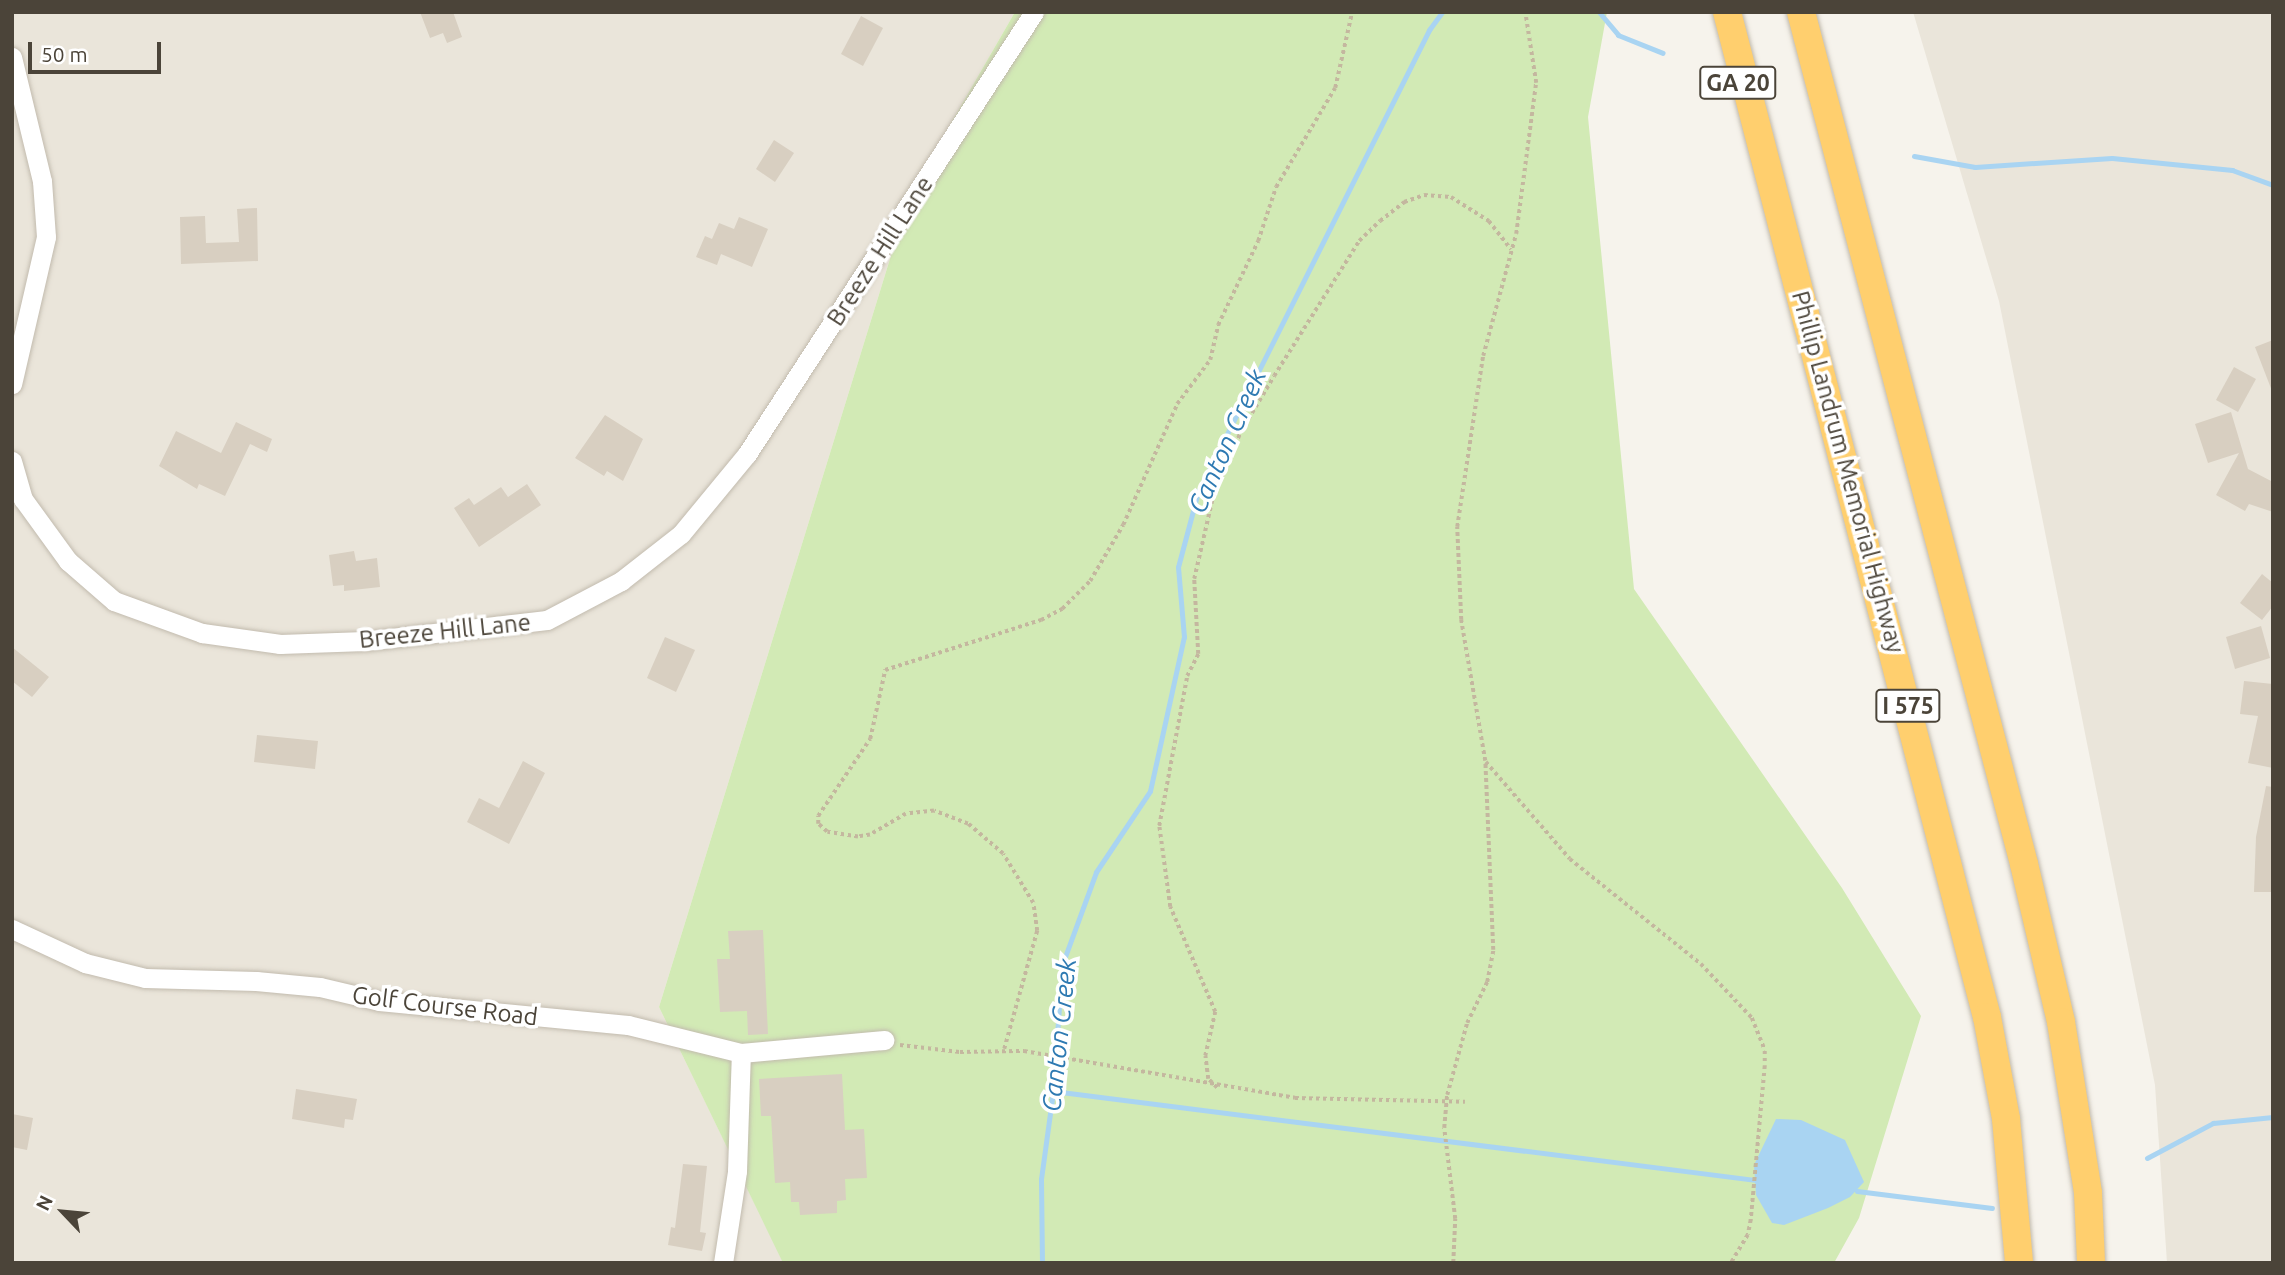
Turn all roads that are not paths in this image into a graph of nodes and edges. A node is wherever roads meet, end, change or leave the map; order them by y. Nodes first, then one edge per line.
1 (1034, 12) edge
2 (1710, 12) edge
3 (1727, 12) edge
4 (1801, 12) edge
5 (12, 57) edge
6 (1765, 155) junction
7 (12, 384) edge
8 (12, 461) edge
9 (12, 929) edge
10 (884, 1040) road end
11 (741, 1053) junction
12 (723, 1263) edge
13 (2019, 1263) edge
14 (2091, 1263) edge

1 - 8 street, Breeze Hill Lane
2 - 6 highway, GA 20
3 - 6 highway, Phillip Landrum Memorial Highway / I 575
4 - 14 highway, I 575
5 - 7 street
6 - 13 highway, Phillip Landrum Memorial Highway / I 575
9 - 11 street, Golf Course Road
10 - 11 street, Golf Course Road
11 - 12 street

